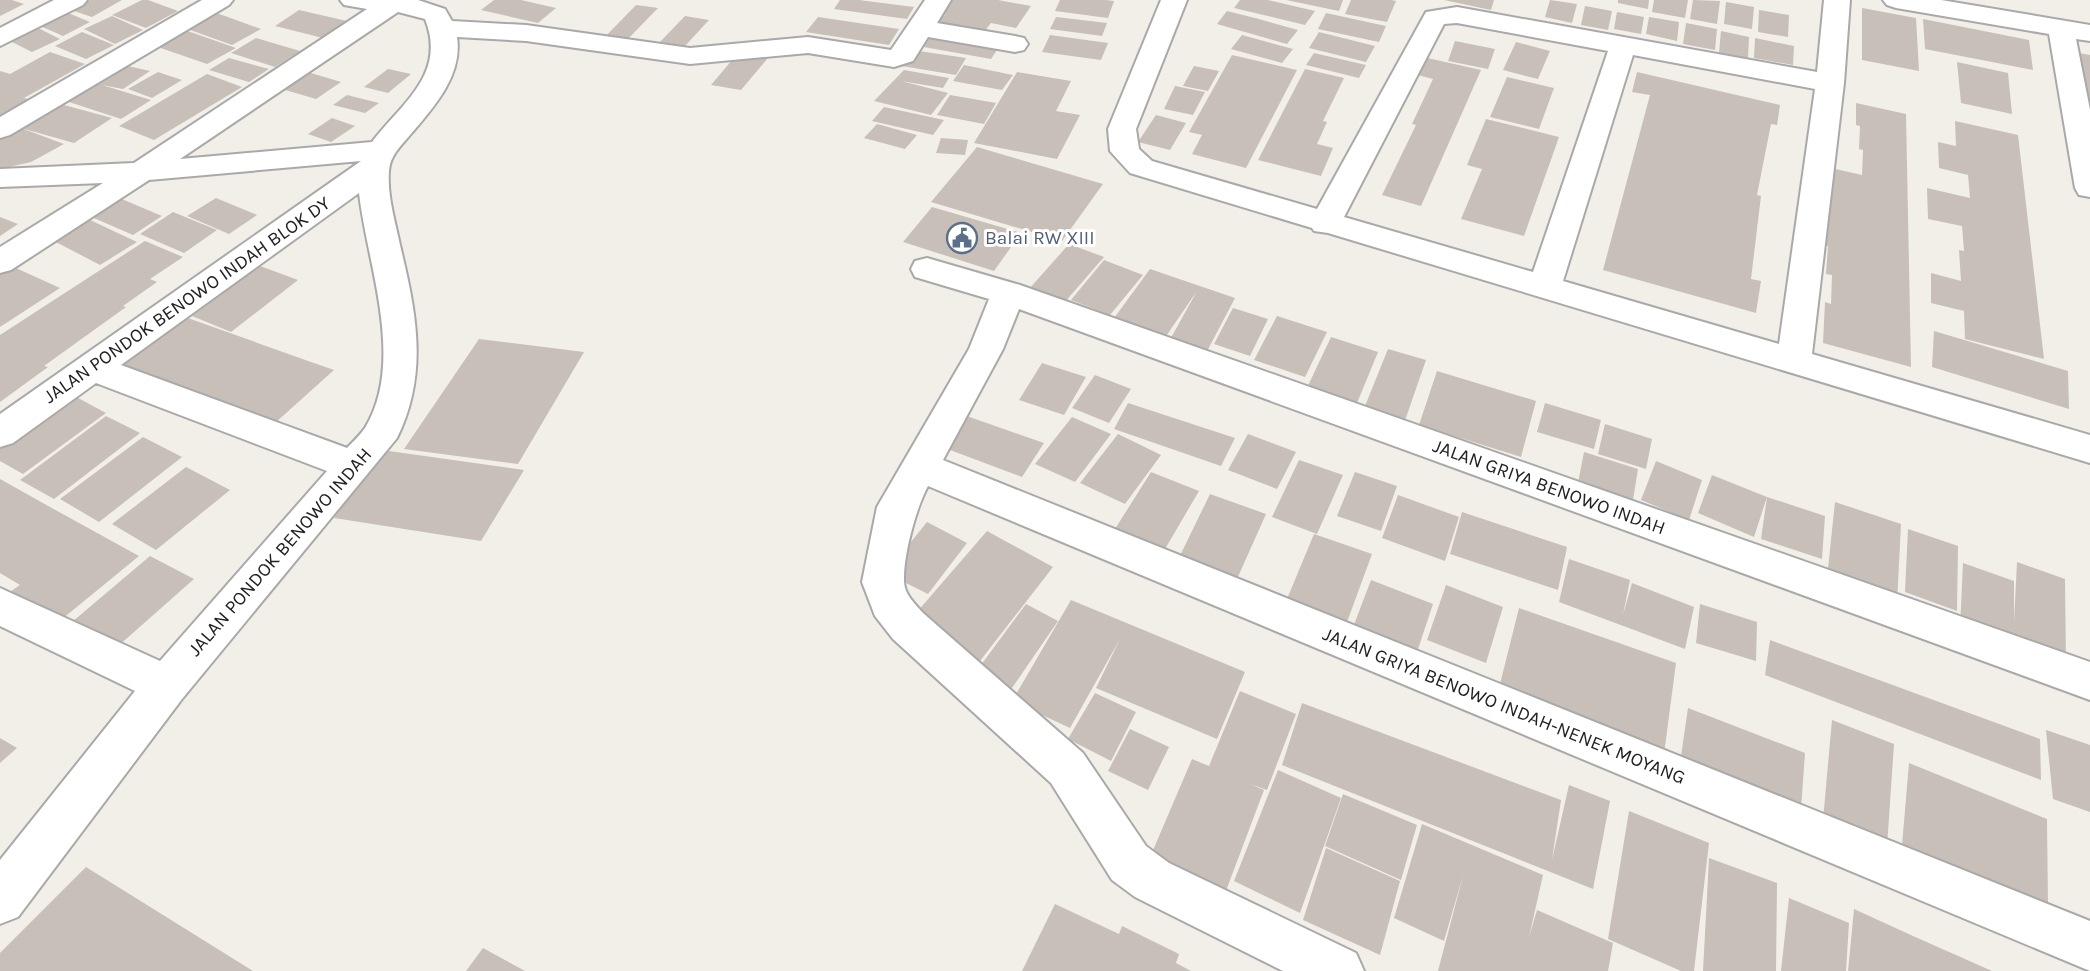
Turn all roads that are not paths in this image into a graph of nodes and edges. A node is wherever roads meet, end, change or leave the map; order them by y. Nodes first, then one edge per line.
1 (74, 0) edge
2 (219, 0) edge
3 (353, 0) edge
4 (938, 0) edge
5 (1174, 0) edge
6 (1838, 0) edge
7 (1896, 0) edge
8 (392, 4) junction
9 (444, 14) edge
10 (921, 28) junction
11 (2061, 28) junction
12 (2090, 33) edge
13 (0, 38) edge
14 (1015, 44) dead end
15 (1623, 46) junction
16 (1830, 83) junction
17 (0, 129) edge
18 (377, 159) junction
19 (141, 172) junction
20 (0, 178) edge
21 (2090, 188) edge
22 (1325, 224) junction
23 (0, 262) edge
24 (927, 269) dead end
25 (1545, 287) junction
26 (1008, 293) junction
27 (1794, 361) junction
28 (92, 368) junction
29 (0, 433) edge
30 (2090, 450) edge
31 (353, 466) junction
32 (919, 466) junction
33 (0, 606) edge
34 (2090, 681) edge
35 (166, 685) junction
36 (0, 899) edge
37 (2090, 946) edge
38 (1338, 971) edge

1 - 13 street
2 - 17 street
3 - 8 street
4 - 10 street
5 - 22 street
6 - 16 street
7 - 11 street
8 - 9 street
8 - 19 street
9 - 10 street
9 - 18 street
10 - 14 street
11 - 12 street
11 - 21 street
15 - 16 street
15 - 22 street
15 - 25 street
16 - 27 street
18 - 19 street
18 - 28 street, JALAN PONDOK BENOWO INDAH BLOK DY
18 - 31 street, JALAN PONDOK BENOWO INDAH
19 - 20 street
19 - 23 street
22 - 25 street
24 - 26 street, JALAN GRIYA BENOWO INDAH
25 - 27 street
26 - 32 street
26 - 34 street, JALAN GRIYA BENOWO INDAH
27 - 30 street
28 - 29 street, JALAN PONDOK BENOWO INDAH BLOK DY
28 - 31 street
31 - 35 street, JALAN PONDOK BENOWO INDAH
32 - 37 street, JALAN GRIYA BENOWO INDAH-NENEK MOYANG
32 - 38 street
33 - 35 street
35 - 36 street, JALAN PONDOK BENOWO INDAH

